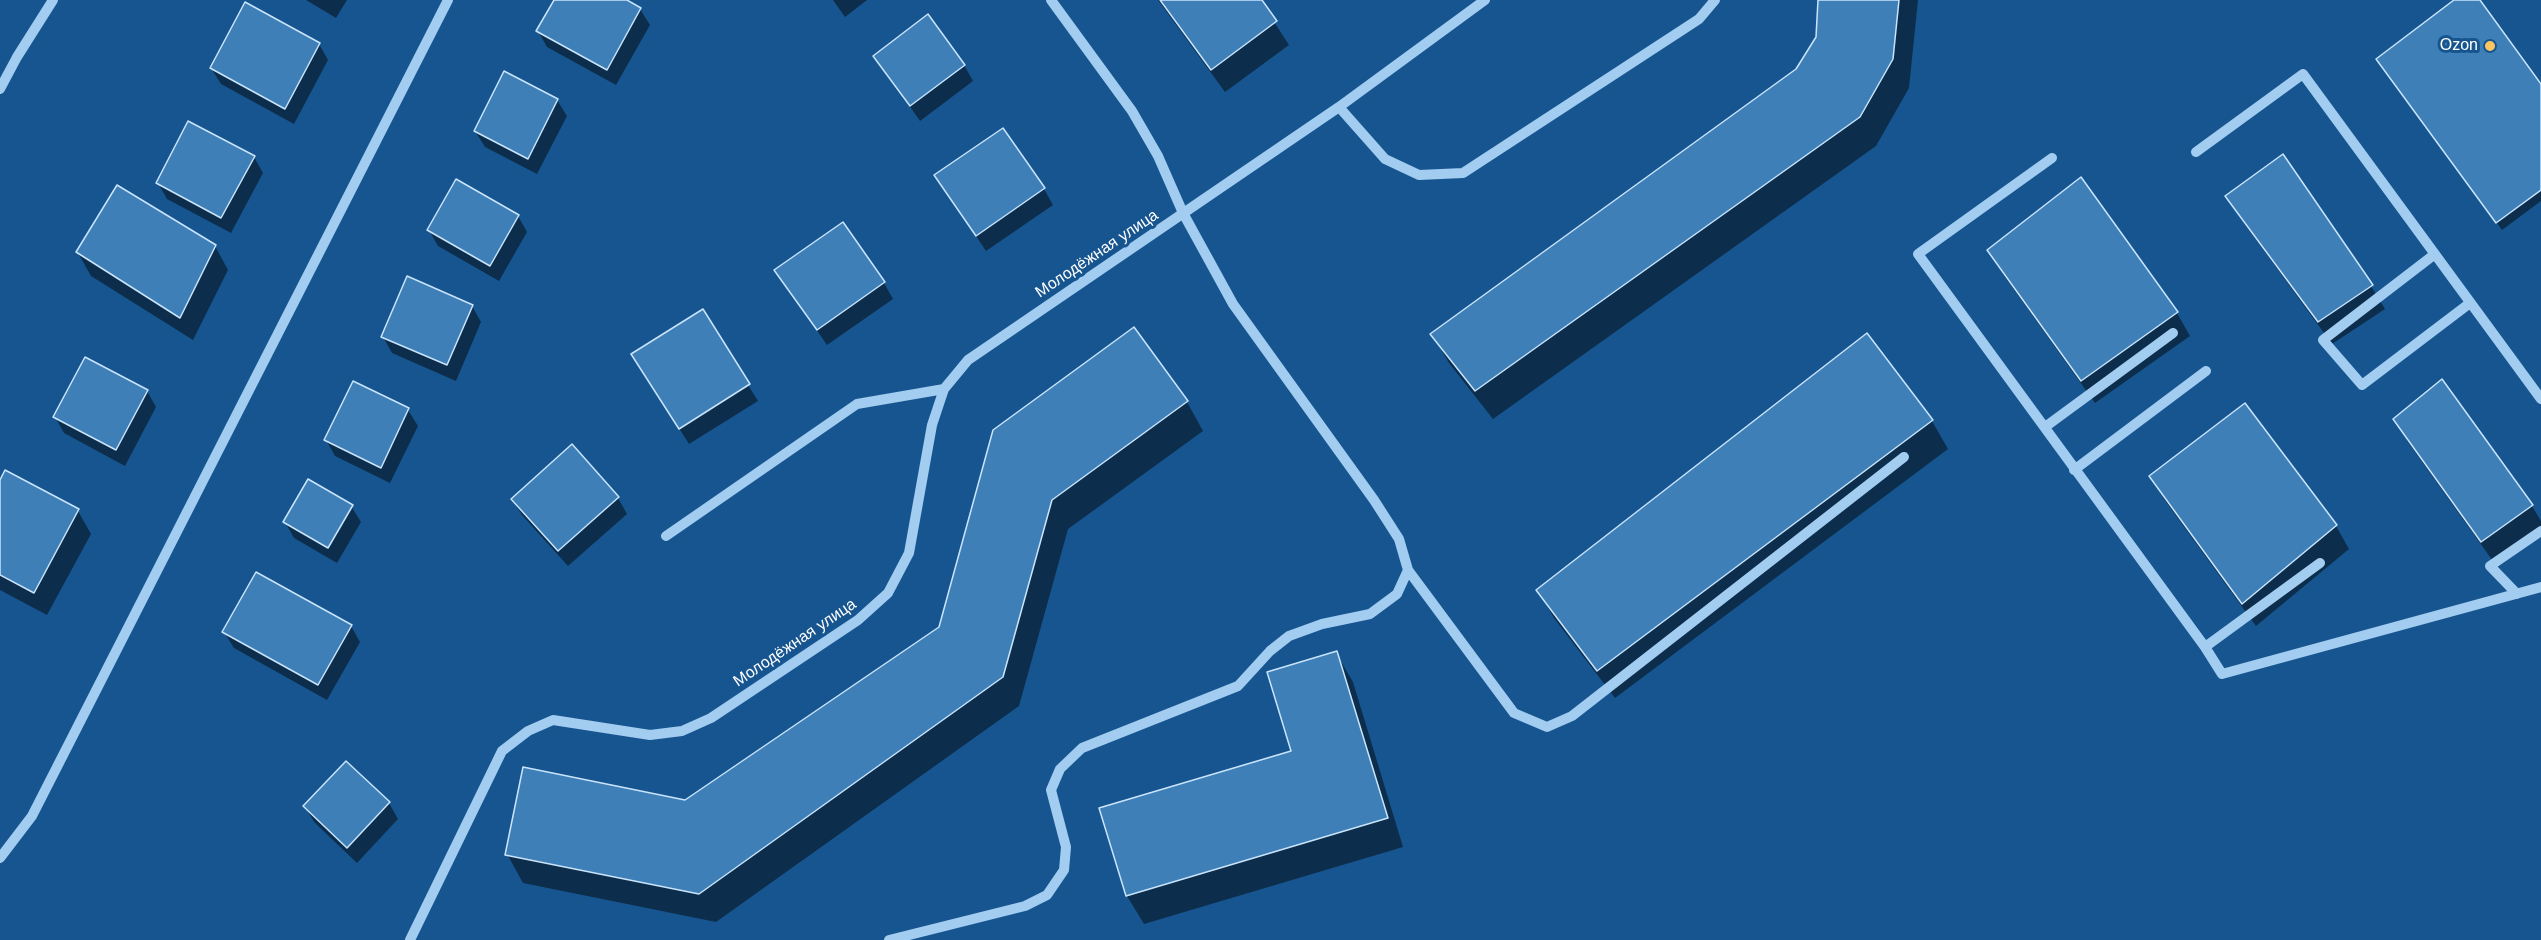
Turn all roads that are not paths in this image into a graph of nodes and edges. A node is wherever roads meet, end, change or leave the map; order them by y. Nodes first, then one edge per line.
1 (53, 0) edge
2 (448, 0) edge
3 (1051, 0) edge
4 (1485, 0) edge
5 (1715, 0) edge
6 (0, 89) edge
7 (1339, 107) junction
8 (2196, 152) dead end
9 (2052, 158) dead end
10 (1183, 213) junction
11 (2435, 254) junction
12 (2470, 303) junction
13 (2173, 333) dead end
14 (2206, 371) dead end
15 (944, 389) junction
16 (2541, 399) edge
17 (2044, 427) junction
18 (1904, 458) dead end
19 (2074, 470) junction
20 (2541, 531) edge
21 (666, 536) dead end
22 (2320, 563) dead end
23 (1408, 570) junction
24 (2541, 587) edge
25 (2517, 594) junction
26 (2205, 647) junction
27 (0, 858) edge
28 (410, 940) edge
29 (889, 940) edge

1 - 6 street
2 - 27 street
3 - 10 street, Молодёжная улица
4 - 7 street, Молодёжная улица
5 - 7 street
7 - 10 street, Молодёжная улица
8 - 11 street
9 - 17 street
10 - 15 street, Молодёжная улица
10 - 23 street, Молодёжная улица
11 - 12 street
11 - 12 street
12 - 16 street
13 - 17 street
14 - 19 street
15 - 21 street
15 - 28 street, Молодёжная улица
17 - 19 street
18 - 23 street
19 - 26 street
20 - 25 street
22 - 26 street
23 - 29 street
24 - 25 street
25 - 26 street

